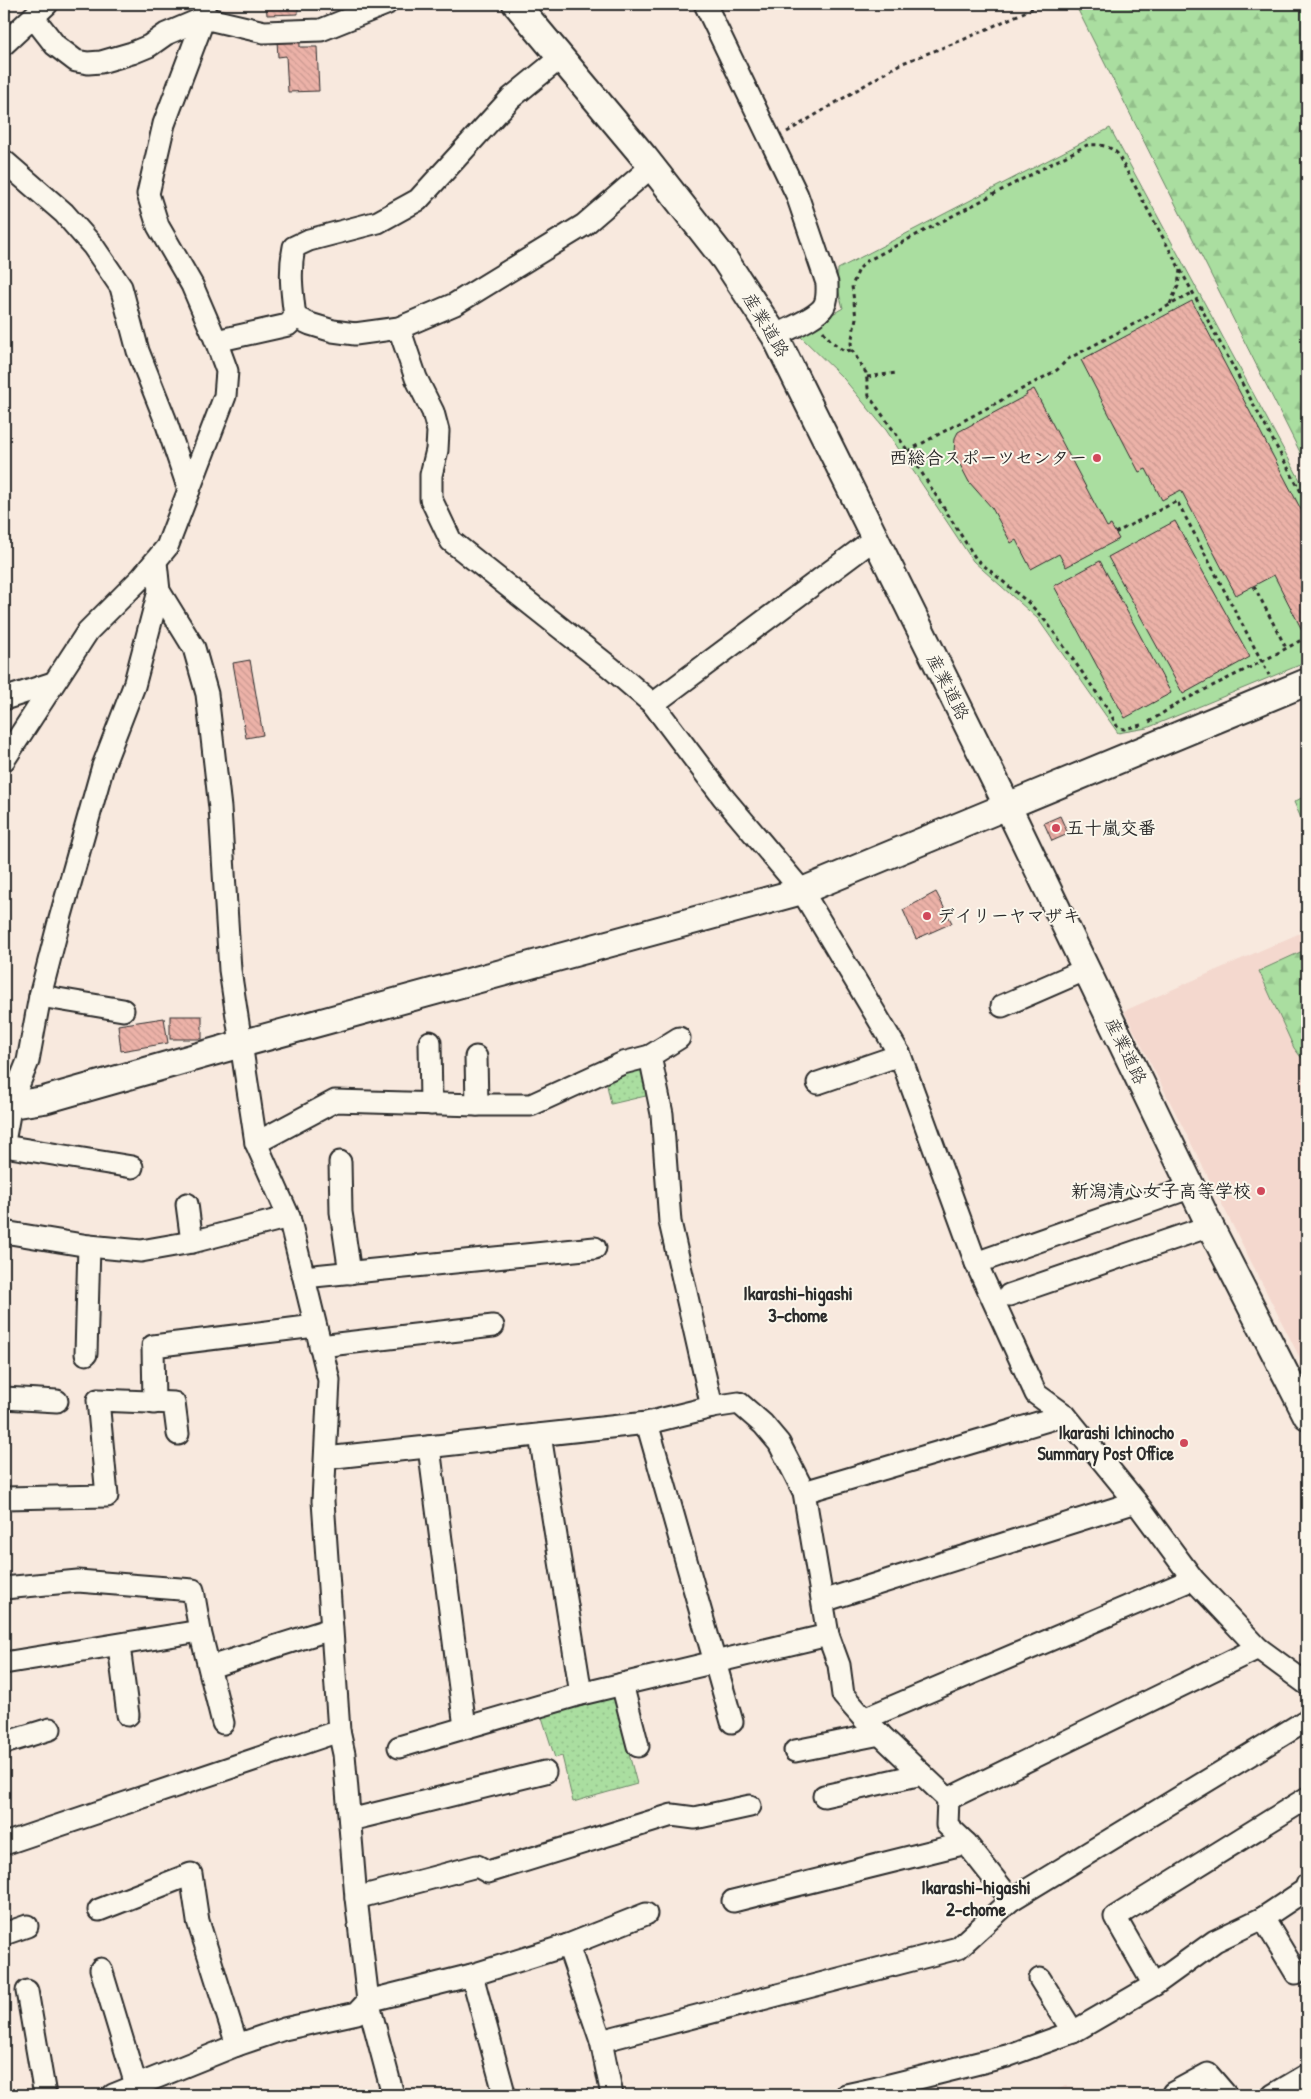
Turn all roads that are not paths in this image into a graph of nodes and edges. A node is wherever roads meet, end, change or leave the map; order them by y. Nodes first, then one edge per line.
1 (386, 4) edge
2 (516, 4) edge
3 (705, 4) edge
4 (40, 11) edge
5 (204, 11) edge
6 (4, 44) edge
7 (560, 58) junction
8 (4, 161) edge
9 (651, 167) junction
10 (295, 317) junction
11 (399, 328) junction
12 (775, 336) junction
13 (216, 341) junction
14 (188, 490) junction
15 (874, 539) junction
16 (156, 562) junction
17 (159, 591) junction
18 (1307, 682) edge
19 (53, 684) junction
20 (4, 699) edge
21 (653, 704) junction
22 (4, 760) edge
23 (1008, 805) junction
24 (802, 891) junction
25 (1087, 969) junction
26 (40, 996) junction
27 (1002, 1006) dead end
28 (123, 1010) dead end
29 (679, 1038) dead end
30 (430, 1042) dead end
31 (241, 1044) junction
32 (900, 1055) junction
33 (650, 1056) junction
34 (476, 1057) dead end
35 (818, 1083) dead end
36 (7, 1104) edge
37 (431, 1104) junction
38 (477, 1106) junction
39 (4, 1142) edge
40 (256, 1143) junction
41 (4, 1146) edge
42 (340, 1162) dead end
43 (132, 1167) dead end
44 (1192, 1187) junction
45 (187, 1204) dead end
46 (289, 1217) junction
47 (1210, 1226) junction
48 (4, 1232) edge
49 (192, 1242) junction
50 (89, 1246) junction
51 (595, 1248) dead end
52 (976, 1263) junction
53 (350, 1273) junction
54 (304, 1278) junction
55 (1009, 1295) dead end
56 (493, 1326) dead end
57 (318, 1336) junction
58 (86, 1354) dead end
59 (4, 1398) edge
60 (56, 1401) dead end
61 (154, 1403) junction
62 (712, 1407) junction
63 (1065, 1415) junction
64 (1307, 1416) edge
65 (647, 1423) junction
66 (178, 1434) dead end
67 (540, 1435) junction
68 (429, 1447) junction
69 (326, 1458) junction
70 (804, 1492) junction
71 (4, 1498) edge
72 (1136, 1502) junction
73 (1193, 1579) junction
74 (4, 1588) edge
75 (823, 1601) junction
76 (331, 1629) junction
77 (200, 1631) junction
78 (828, 1635) junction
79 (119, 1646) junction
80 (1258, 1648) junction
81 (715, 1662) junction
82 (4, 1664) edge
83 (210, 1667) junction
84 (622, 1684) junction
85 (1307, 1684) edge
86 (581, 1694) junction
87 (128, 1716) dead end
88 (864, 1719) junction
89 (1307, 1720) edge
90 (732, 1722) dead end
91 (223, 1723) dead end
92 (465, 1728) junction
93 (50, 1729) dead end
94 (339, 1731) junction
95 (880, 1734) junction
96 (4, 1743) edge
97 (638, 1746) dead end
98 (399, 1747) dead end
99 (795, 1752) dead end
100 (546, 1772) dead end
101 (922, 1774) junction
102 (824, 1796) dead end
103 (1307, 1798) edge
104 (948, 1799) junction
105 (750, 1806) dead end
106 (350, 1820) junction
107 (966, 1843) junction
108 (4, 1844) edge
109 (1307, 1885) edge
110 (356, 1898) junction
111 (1011, 1900) junction
112 (733, 1901) dead end
113 (99, 1910) dead end
114 (646, 1914) dead end
115 (1263, 1918) junction
116 (27, 1926) dead end
117 (4, 1934) edge
118 (568, 1945) junction
119 (102, 1969) dead end
120 (1296, 1973) dead end
121 (472, 1975) junction
122 (1040, 1979) dead end
123 (1154, 1986) junction
124 (27, 1991) dead end
125 (368, 2001) junction
126 (1073, 2032) junction
127 (600, 2041) junction
128 (237, 2045) junction
129 (1307, 2075) edge
130 (136, 2086) junction
131 (503, 2089) dead end
132 (879, 2092) edge
133 (45, 2095) edge
134 (113, 2095) edge
135 (392, 2095) edge
136 (612, 2095) edge
137 (846, 2095) edge
138 (1174, 2095) edge
139 (1226, 2095) edge
140 (1273, 2095) edge

1 - 5 street
2 - 7 street, 産業道路
3 - 12 street
4 - 5 street
4 - 6 street
5 - 13 street
7 - 9 street, 産業道路
7 - 10 street
8 - 14 street
9 - 11 street
9 - 12 street, 産業道路
10 - 11 street
10 - 13 street
11 - 21 street
12 - 15 street, 産業道路
13 - 14 street
14 - 16 street
15 - 21 street
15 - 23 street, 産業道路
16 - 17 street
16 - 19 street
17 - 26 street
17 - 31 street
18 - 23 street
19 - 20 street
19 - 22 street
21 - 24 street
23 - 24 street
23 - 25 street, 産業道路
24 - 31 street
24 - 32 street
25 - 27 street
25 - 44 street, 産業道路
26 - 28 street
26 - 36 street
29 - 33 street
30 - 37 street
31 - 36 street
31 - 40 street
32 - 35 street
32 - 52 street
33 - 38 street
33 - 62 street
34 - 38 street
36 - 39 street
37 - 38 street
37 - 40 street
40 - 46 street
41 - 43 street
42 - 53 street
44 - 47 street, 産業道路
44 - 52 street
45 - 49 street
46 - 49 street
46 - 54 street
47 - 55 street
47 - 64 street, 産業道路
48 - 50 street
49 - 50 street
50 - 58 street
51 - 53 street
52 - 63 street
53 - 54 street
54 - 57 street
56 - 57 street
57 - 61 street
57 - 69 street
59 - 60 street
61 - 66 street
61 - 71 street
62 - 65 street
62 - 70 street
63 - 70 street
63 - 72 street
65 - 67 street
65 - 81 street
67 - 68 street
67 - 86 street
68 - 69 street
68 - 92 street
69 - 76 street
70 - 75 street
72 - 73 street
72 - 75 street
73 - 80 street
73 - 88 street
74 - 77 street
75 - 78 street
76 - 83 street
76 - 94 street
77 - 79 street
77 - 83 street
78 - 81 street
78 - 88 street
79 - 82 street
79 - 87 street
80 - 85 street
80 - 104 street
81 - 84 street
81 - 90 street
83 - 91 street
84 - 86 street
84 - 97 street
86 - 92 street
88 - 95 street
89 - 111 street
92 - 98 street
93 - 96 street
94 - 106 street
94 - 108 street
95 - 99 street
95 - 101 street
100 - 106 street
101 - 102 street
101 - 104 street
103 - 123 street
104 - 107 street
105 - 110 street
106 - 110 street
107 - 111 street
107 - 112 street
109 - 115 street
110 - 125 street
111 - 127 street
113 - 128 street
114 - 118 street
115 - 120 street
115 - 123 street
116 - 117 street
118 - 121 street
118 - 127 street
119 - 130 street
121 - 125 street
121 - 131 street
122 - 126 street
123 - 126 street
124 - 133 street
125 - 128 street
125 - 135 street
126 - 132 street
127 - 136 street
128 - 130 street
129 - 140 street
130 - 134 street
132 - 137 street
138 - 139 street

